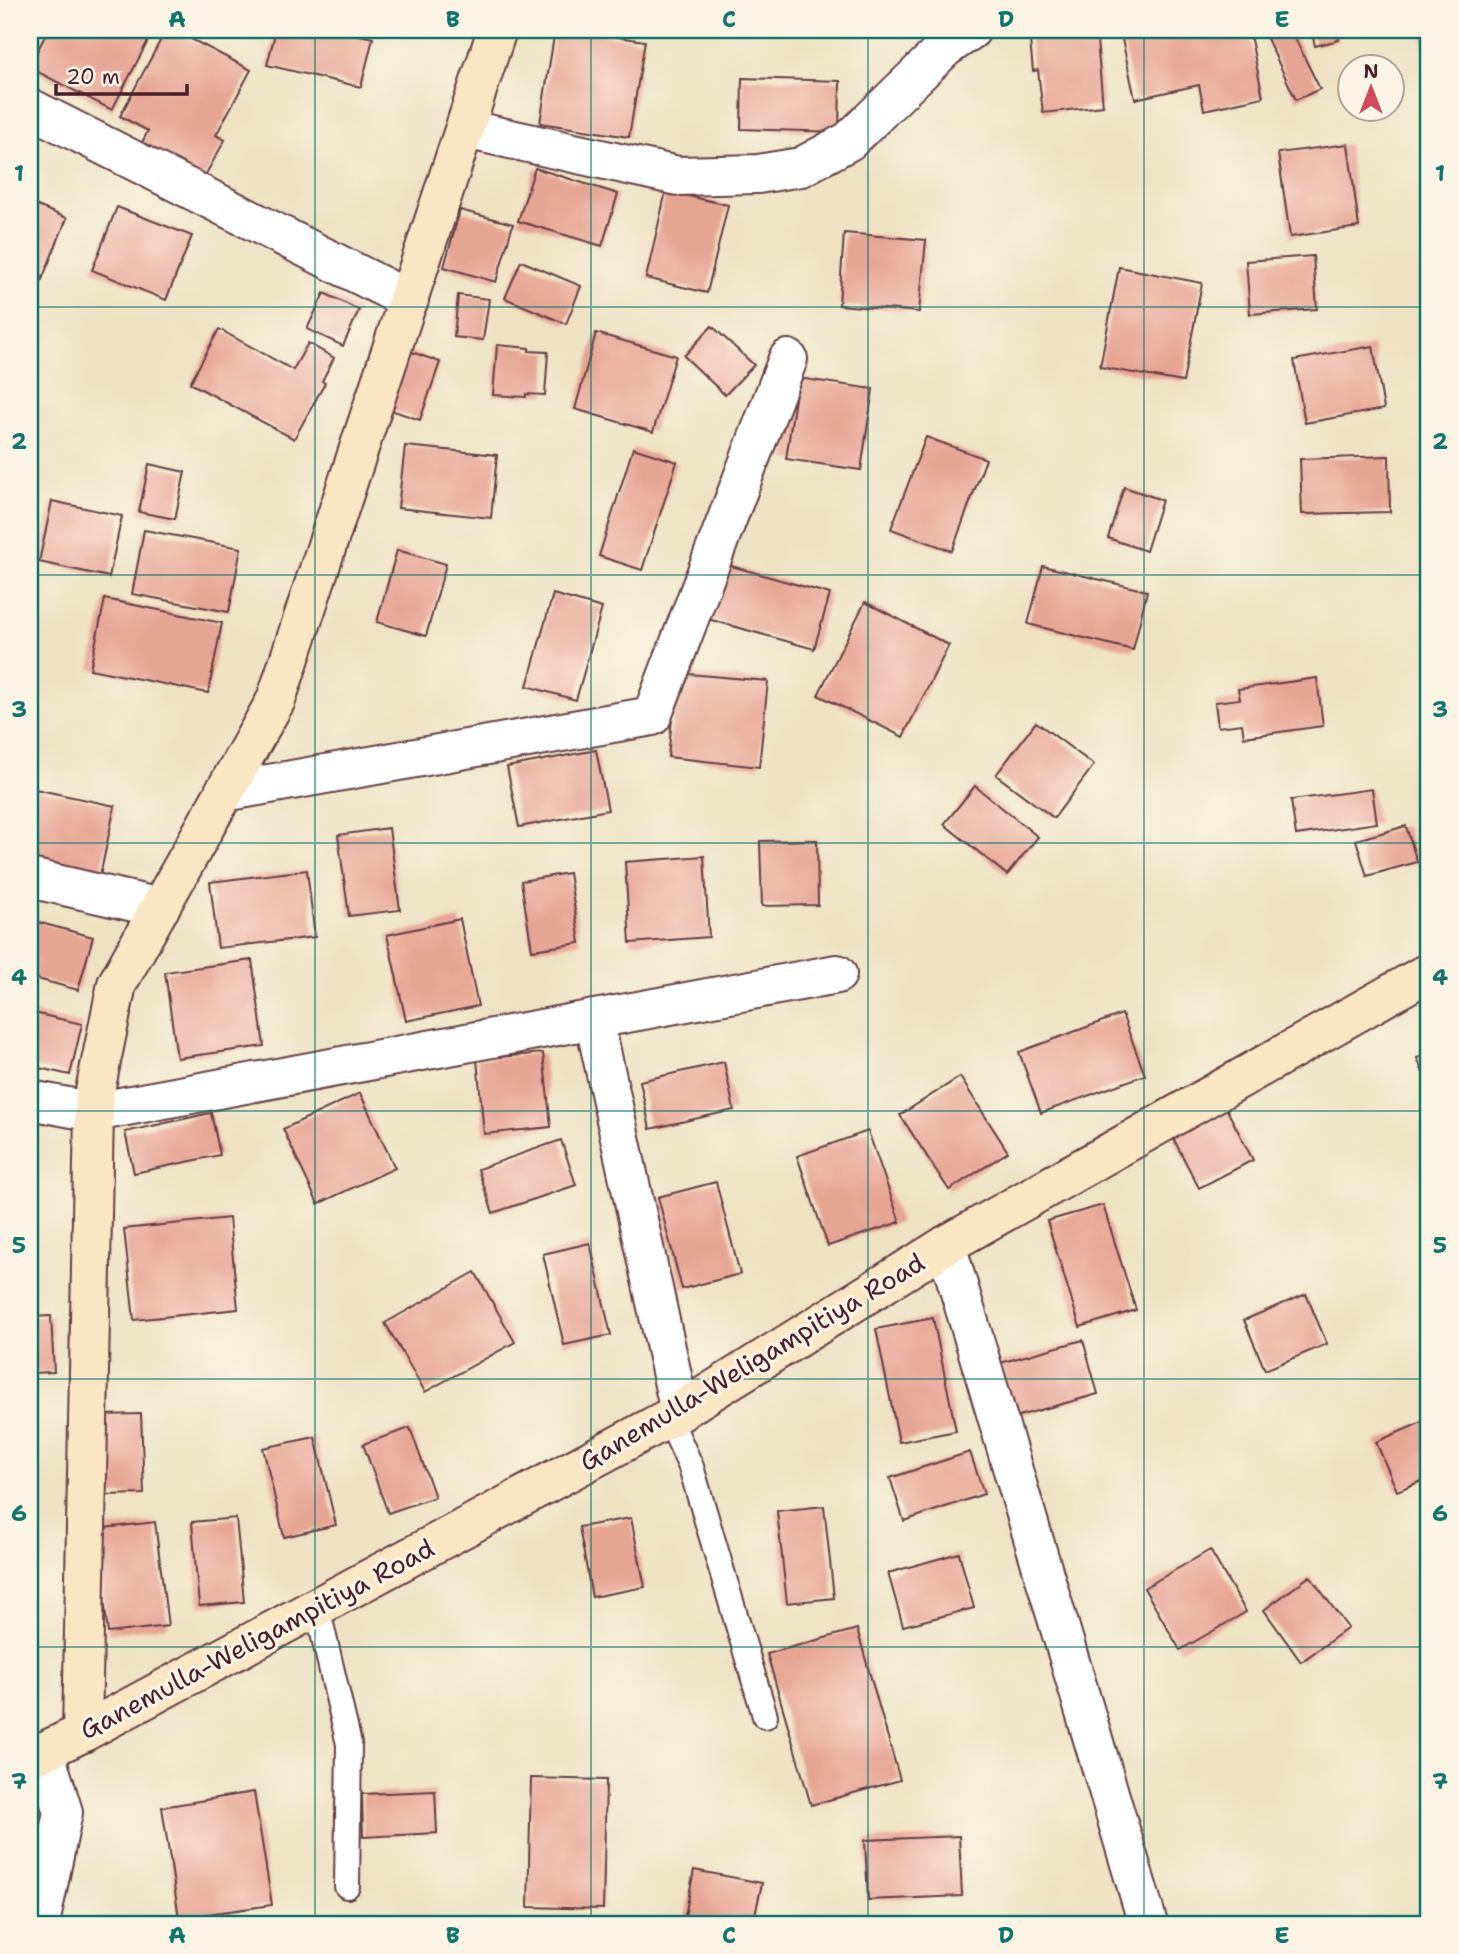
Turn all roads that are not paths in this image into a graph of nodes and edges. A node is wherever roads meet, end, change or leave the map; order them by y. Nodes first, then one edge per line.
1 (497, 30) edge
2 (971, 30) edge
3 (30, 108) edge
4 (465, 129) junction
5 (409, 300) junction
6 (788, 359) dead end
7 (224, 792) junction
8 (30, 878) edge
9 (160, 908) junction
10 (1429, 972) edge
11 (837, 974) dead end
12 (594, 1019) junction
13 (30, 1100) edge
14 (94, 1112) junction
15 (946, 1245) junction
16 (675, 1415) junction
17 (317, 1607) junction
18 (765, 1716) dead end
19 (82, 1733) junction
20 (37, 1755) edge
21 (347, 1886) dead end
22 (40, 1924) edge
23 (1148, 1924) edge

1 - 4 street
2 - 4 street
3 - 5 street
4 - 5 street
5 - 7 street
6 - 7 street
7 - 9 street
8 - 9 street
9 - 14 street
10 - 15 street, Ganemulla-Weligampitiya Road
11 - 12 street
12 - 14 street
12 - 16 street
13 - 14 street
14 - 19 street
15 - 16 street, Ganemulla-Weligampitiya Road
15 - 23 street
16 - 17 street, Ganemulla-Weligampitiya Road
16 - 18 lane
17 - 19 street, Ganemulla-Weligampitiya Road
17 - 21 lane
19 - 20 street, Ganemulla-Weligampitiya Road
20 - 22 street

